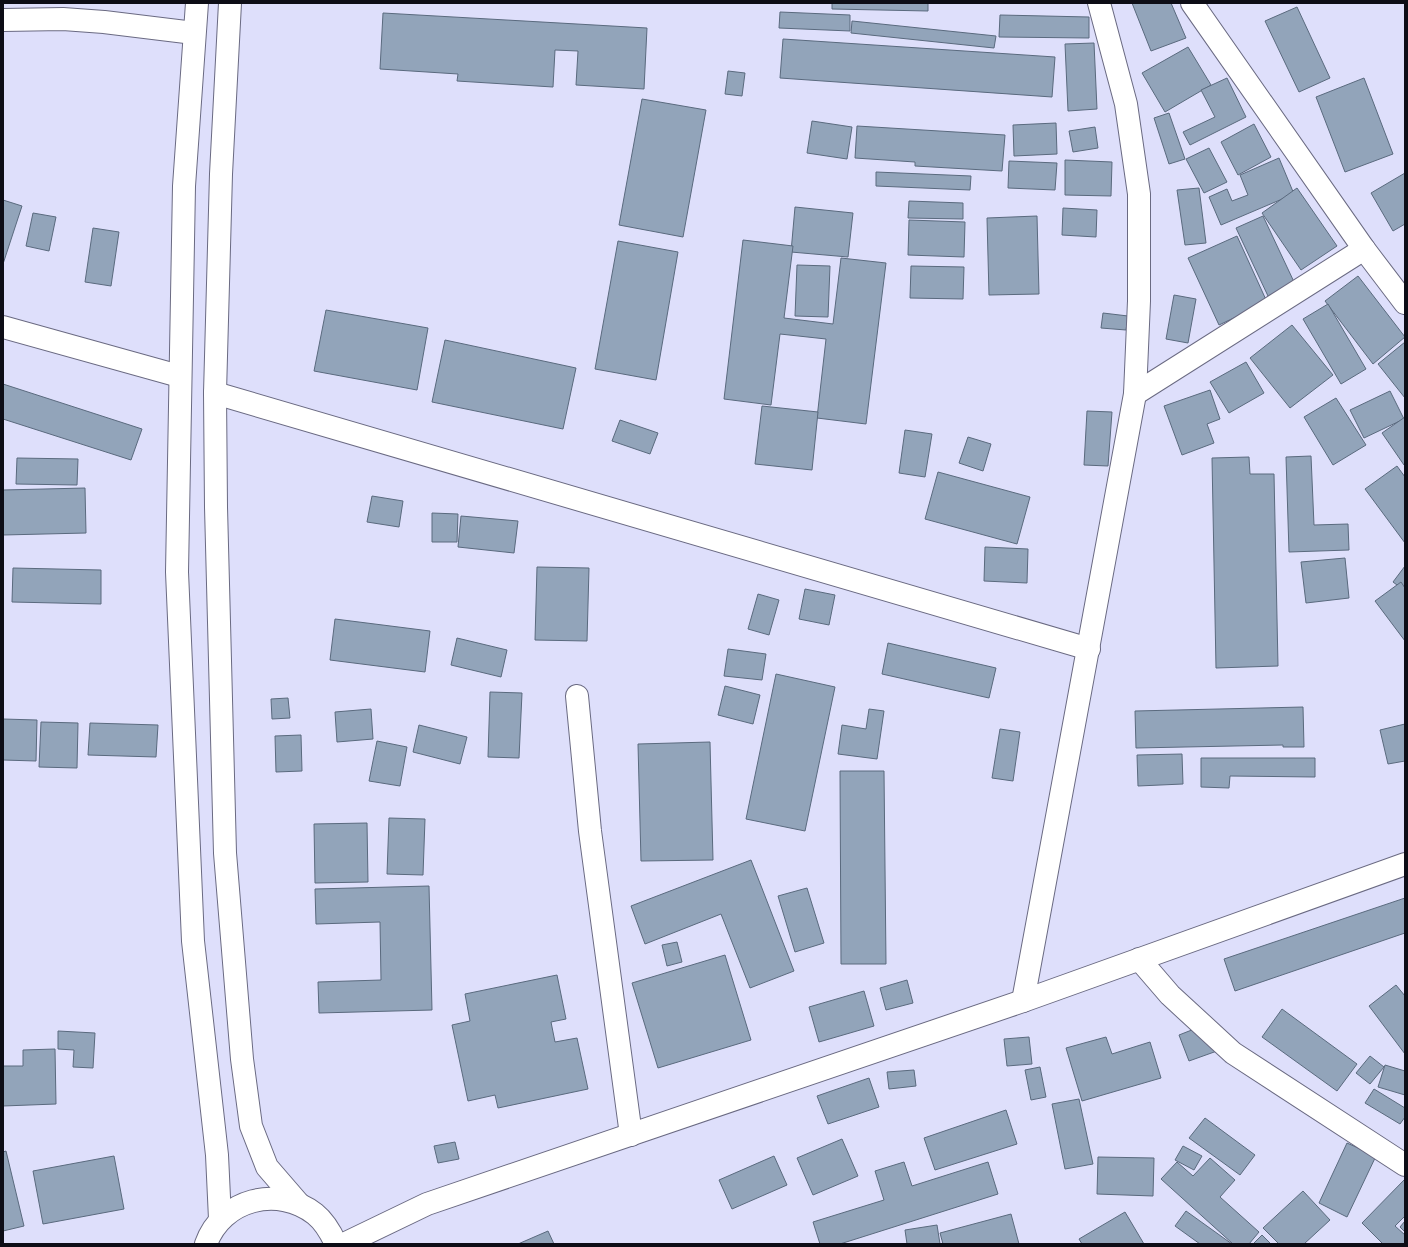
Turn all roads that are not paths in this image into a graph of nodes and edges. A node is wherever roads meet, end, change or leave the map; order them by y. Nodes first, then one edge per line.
1 (197, 3) edge
2 (230, 3) edge
3 (1099, 3) edge
4 (1192, 3) edge
5 (3, 20) edge
6 (194, 33) junction
7 (1364, 250) junction
8 (1403, 297) edge
9 (3, 327) edge
10 (179, 376) junction
11 (215, 392) junction
12 (1135, 394) junction
13 (1089, 648) junction
14 (577, 696) dead end
15 (1405, 864) edge
16 (1139, 959) junction
17 (1023, 1001) junction
18 (631, 1135) junction
19 (1405, 1165) edge
20 (299, 1204) junction
21 (220, 1219) junction
22 (206, 1244) edge
23 (336, 1244) edge
24 (344, 1244) edge

1 - 6 main road
2 - 11 main road
3 - 12 main road
4 - 7 main road
5 - 6 main road
6 - 10 main road
7 - 8 main road
7 - 12 main road
9 - 10 main road
10 - 21 main road
11 - 13 main road
11 - 20 main road
12 - 13 main road
13 - 17 main road
14 - 18 main road
15 - 16 main road
16 - 17 main road
16 - 19 main road
17 - 18 main road
18 - 24 main road
20 - 21 main road
20 - 23 main road
21 - 22 main road

